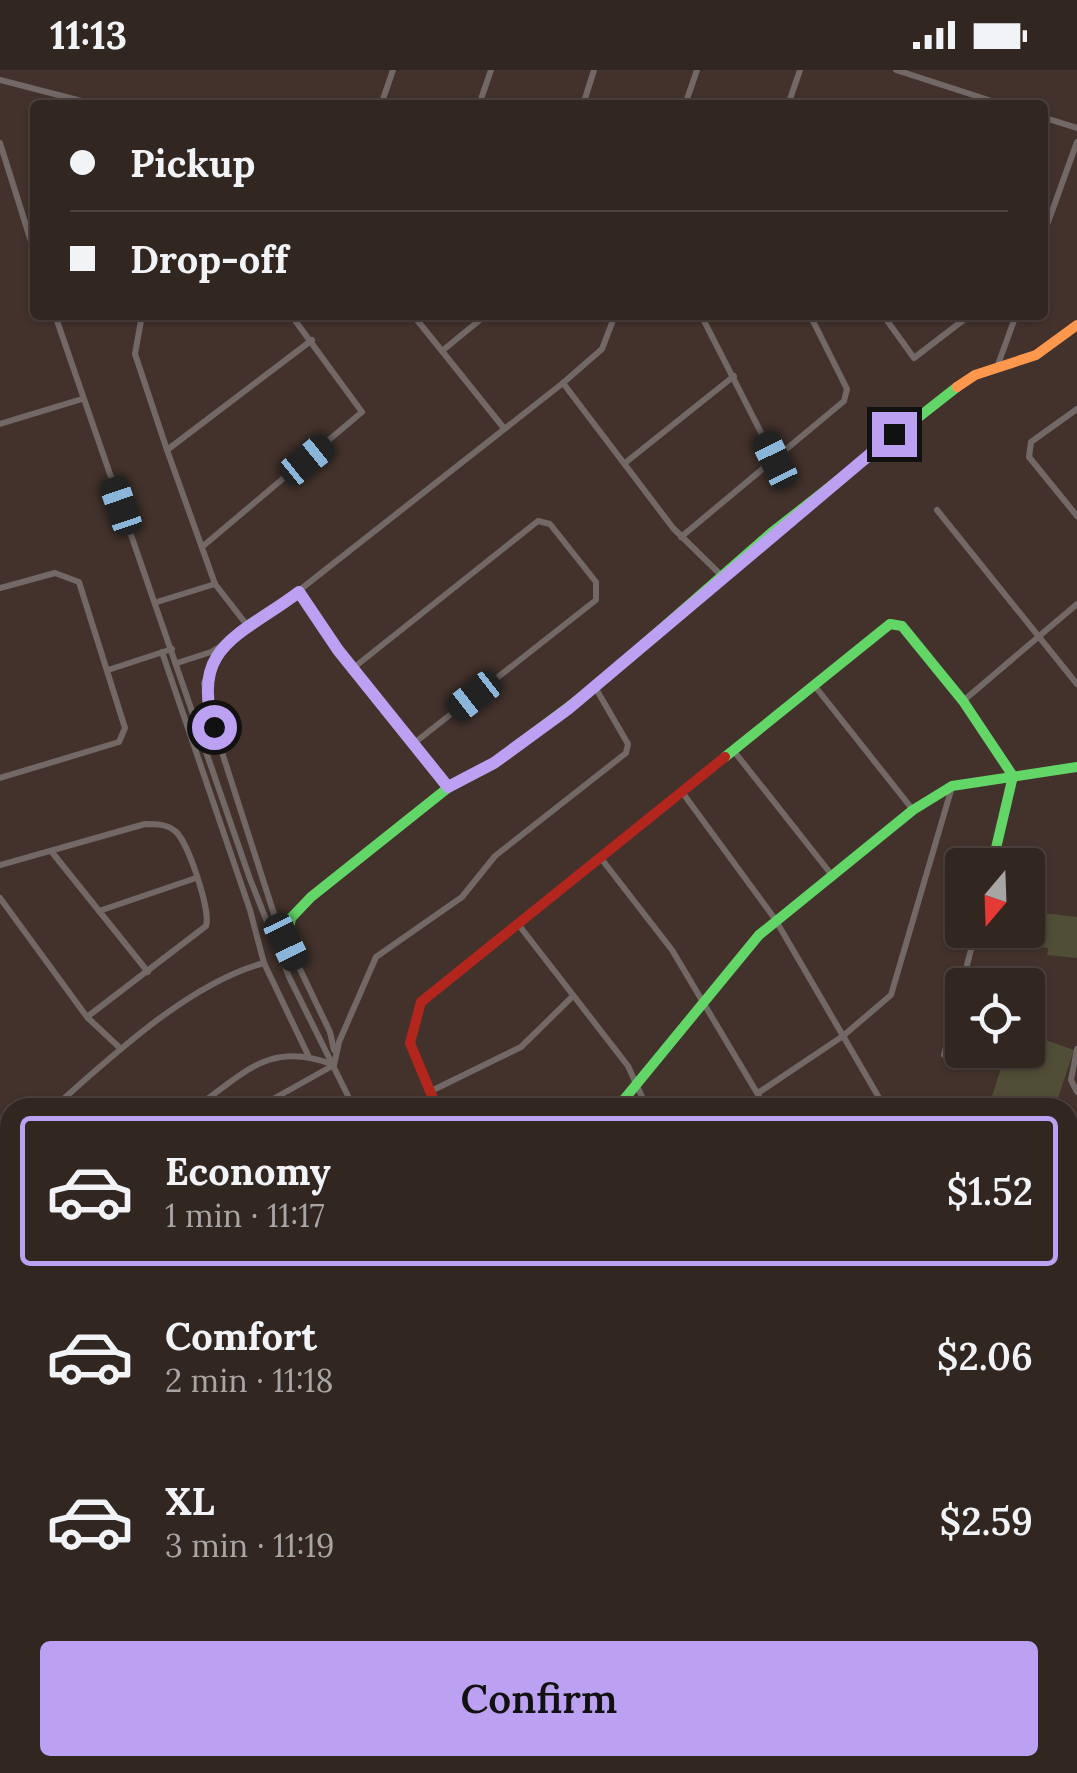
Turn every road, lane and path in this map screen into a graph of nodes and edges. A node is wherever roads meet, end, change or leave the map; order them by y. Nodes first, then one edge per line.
1 (394, 70) edge
2 (491, 70) edge
3 (594, 70) edge
4 (697, 70) edge
5 (800, 70) edge
6 (896, 70) edge
7 (0, 80) edge
8 (78, 100) edge
9 (383, 100) edge
10 (481, 100) edge
11 (585, 100) edge
12 (688, 100) edge
13 (791, 100) edge
14 (989, 100) edge
15 (1048, 119) edge
16 (1077, 128) edge
17 (1077, 142) edge
18 (0, 143) edge
19 (1048, 222) edge
20 (30, 238) edge
21 (57, 320) edge
22 (141, 320) edge
23 (295, 320) edge
24 (417, 320) edge
25 (480, 320) edge
26 (613, 320) edge
27 (704, 320) edge
28 (812, 320) edge
29 (887, 320) edge
30 (963, 320) edge
31 (1014, 320) edge
32 (1077, 324) edge
33 (312, 340) junction
34 (442, 352) junction
35 (996, 371) junction
36 (734, 376) junction
37 (563, 383) junction
38 (82, 399) junction
39 (1077, 408) edge
40 (0, 424) edge
41 (503, 427) junction
42 (167, 450) junction
43 (775, 460) junction
44 (625, 463) junction
45 (936, 510) dead end
46 (1077, 516) edge
47 (681, 537) junction
48 (202, 546) junction
49 (722, 576) junction
50 (215, 584) junction
51 (0, 588) edge
52 (299, 592) junction
53 (157, 602) junction
54 (1077, 604) edge
55 (250, 630) junction
56 (1040, 636) junction
57 (224, 645) junction
58 (172, 649) junction
59 (162, 652) junction
60 (177, 663) junction
61 (352, 669) junction
62 (108, 670) junction
63 (814, 684) junction
64 (1077, 684) edge
65 (595, 687) junction
66 (962, 702) junction
67 (413, 744) junction
68 (734, 750) junction
69 (1077, 768) edge
70 (1013, 776) junction
71 (0, 778) edge
72 (952, 786) junction
73 (448, 787) junction
74 (682, 792) junction
75 (914, 810) junction
76 (996, 848) edge
77 (51, 851) junction
78 (600, 858) junction
79 (0, 866) edge
80 (831, 874) junction
81 (196, 878) junction
82 (0, 898) edge
83 (100, 911) junction
84 (774, 919) junction
85 (517, 924) junction
86 (286, 942) junction
87 (971, 948) edge
88 (264, 963) junction
89 (148, 972) junction
90 (574, 996) junction
91 (704, 1001) junction
92 (87, 1017) junction
93 (843, 1036) junction
94 (121, 1049) junction
95 (1077, 1050) edge
96 (308, 1055) junction
97 (944, 1055) dead end
98 (333, 1063) junction
99 (638, 1085) junction
100 (429, 1092) junction
101 (1077, 1092) edge
102 (758, 1093) junction
103 (65, 1098) edge
104 (209, 1098) edge
105 (275, 1098) edge
106 (349, 1098) edge
107 (432, 1098) edge
108 (626, 1098) edge
109 (643, 1098) edge
110 (761, 1098) edge
111 (879, 1098) edge

1 - 9 street
2 - 10 street
3 - 11 street
4 - 12 street
5 - 13 street
6 - 14 street
7 - 8 street
15 - 16 street
17 - 19 street
18 - 20 street
21 - 38 street
22 - 42 street
23 - 33 street
24 - 34 street
25 - 34 street
26 - 37 street
27 - 36 street
28 - 43 street
29 - 30 street
31 - 35 street
32 - 35 street
33 - 42 street
33 - 48 street
34 - 41 street
35 - 49 street
36 - 43 street
36 - 44 street
37 - 41 street
37 - 44 street
38 - 40 street
38 - 53 street
39 - 46 street
41 - 52 street
42 - 48 street
43 - 47 street
44 - 47 street
45 - 56 street
47 - 49 street
48 - 50 street
49 - 65 street
50 - 53 street
50 - 55 street
51 - 62 street
52 - 55 street
52 - 61 street
53 - 58 street
54 - 56 street
55 - 57 street
56 - 64 street
56 - 66 street
57 - 60 street
57 - 86 street
58 - 59 street
58 - 60 street
59 - 62 street
59 - 88 street
60 - 98 street
61 - 67 street
61 - 67 street
62 - 71 street
63 - 66 street
63 - 68 street
63 - 75 street
65 - 73 street
65 - 98 street
66 - 70 street
67 - 73 street
68 - 74 street
68 - 80 street
69 - 70 street
70 - 72 street
70 - 76 street
72 - 75 street
72 - 93 street
73 - 86 street
74 - 78 street
74 - 84 street
75 - 80 street
77 - 79 street
77 - 81 street
77 - 83 street
78 - 85 street
78 - 91 street
80 - 84 street
81 - 83 street
81 - 89 street
82 - 92 street
83 - 89 street
84 - 91 street
84 - 93 street
85 - 90 street
85 - 100 street
86 - 98 street
87 - 97 street
88 - 94 street
88 - 96 street
89 - 92 street
90 - 99 street
90 - 100 street
91 - 99 street
91 - 102 street
92 - 94 street
93 - 102 street
93 - 111 street
94 - 103 street
95 - 101 street
96 - 98 street
96 - 104 street
98 - 105 street
98 - 106 street
99 - 108 street
99 - 109 street
100 - 107 street
102 - 110 street

